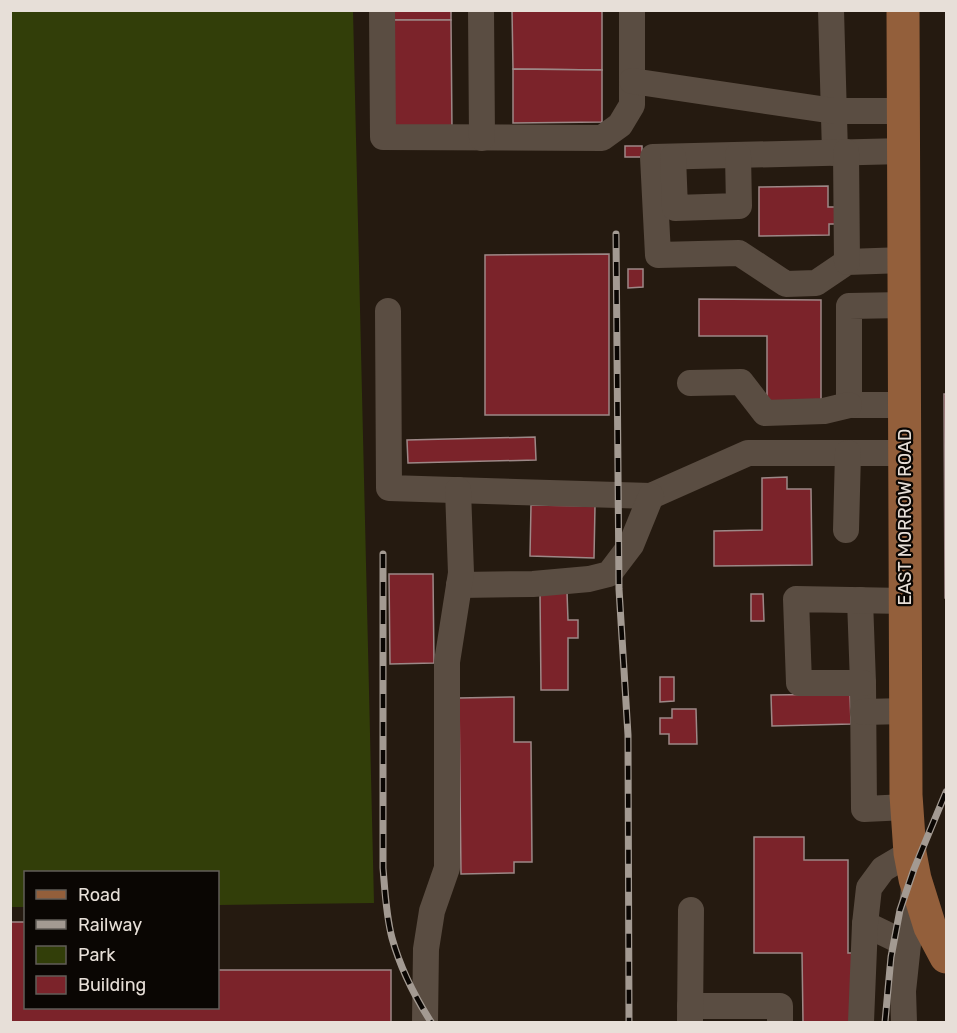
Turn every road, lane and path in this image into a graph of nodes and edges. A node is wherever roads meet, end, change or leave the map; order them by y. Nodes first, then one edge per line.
1 (382, 10) edge
2 (481, 10) edge
3 (632, 10) edge
4 (831, 10) edge
5 (903, 10) edge
6 (632, 93) junction
7 (834, 111) junction
8 (904, 111) junction
9 (482, 138) junction
10 (904, 152) junction
11 (841, 153) junction
12 (738, 155) junction
13 (663, 157) junction
14 (904, 260) junction
15 (847, 261) junction
16 (904, 305) junction
17 (388, 311) dead end
18 (690, 383) dead end
19 (849, 405) junction
20 (905, 405) junction
21 (848, 453) junction
22 (905, 453) junction
23 (458, 490) junction
24 (651, 496) junction
25 (846, 530) dead end
26 (459, 585) junction
27 (860, 600) junction
28 (905, 601) junction
29 (863, 683) junction
30 (906, 711) junction
31 (863, 712) junction
32 (907, 807) junction
33 (913, 866) junction
34 (691, 910) dead end
35 (865, 924) junction
36 (909, 939) junction
37 (946, 957) edge
38 (690, 1014) edge
39 (426, 1023) edge
40 (780, 1023) edge
41 (861, 1023) edge
42 (904, 1023) edge

1 - 9 street
2 - 9 street
3 - 6 street
4 - 7 street
5 - 8 main road, EAST MORROW ROAD
6 - 7 street
6 - 9 street
7 - 8 street
7 - 11 street
8 - 10 main road, EAST MORROW ROAD
10 - 11 street
10 - 14 main road, EAST MORROW ROAD
11 - 12 street
11 - 15 street
12 - 13 street
12 - 13 street
13 - 15 street
14 - 15 street
14 - 16 main road, EAST MORROW ROAD
16 - 19 street
16 - 20 main road, EAST MORROW ROAD
17 - 23 street
18 - 19 street
19 - 20 street
20 - 22 main road, EAST MORROW ROAD
21 - 22 street
21 - 24 street
21 - 25 street
22 - 28 main road, EAST MORROW ROAD
23 - 24 street
23 - 26 street
24 - 26 street
26 - 39 street
27 - 28 street
27 - 29 street
27 - 29 street
28 - 30 main road, EAST MORROW ROAD
29 - 31 street
30 - 31 street
30 - 32 main road, EAST MORROW ROAD
31 - 32 street
32 - 33 main road, EAST MORROW ROAD
33 - 35 street
33 - 36 street, EAST MORROW ROAD
33 - 37 main road
34 - 38 street
35 - 36 street
35 - 41 street
36 - 42 street, EAST MORROW ROAD
38 - 40 street

